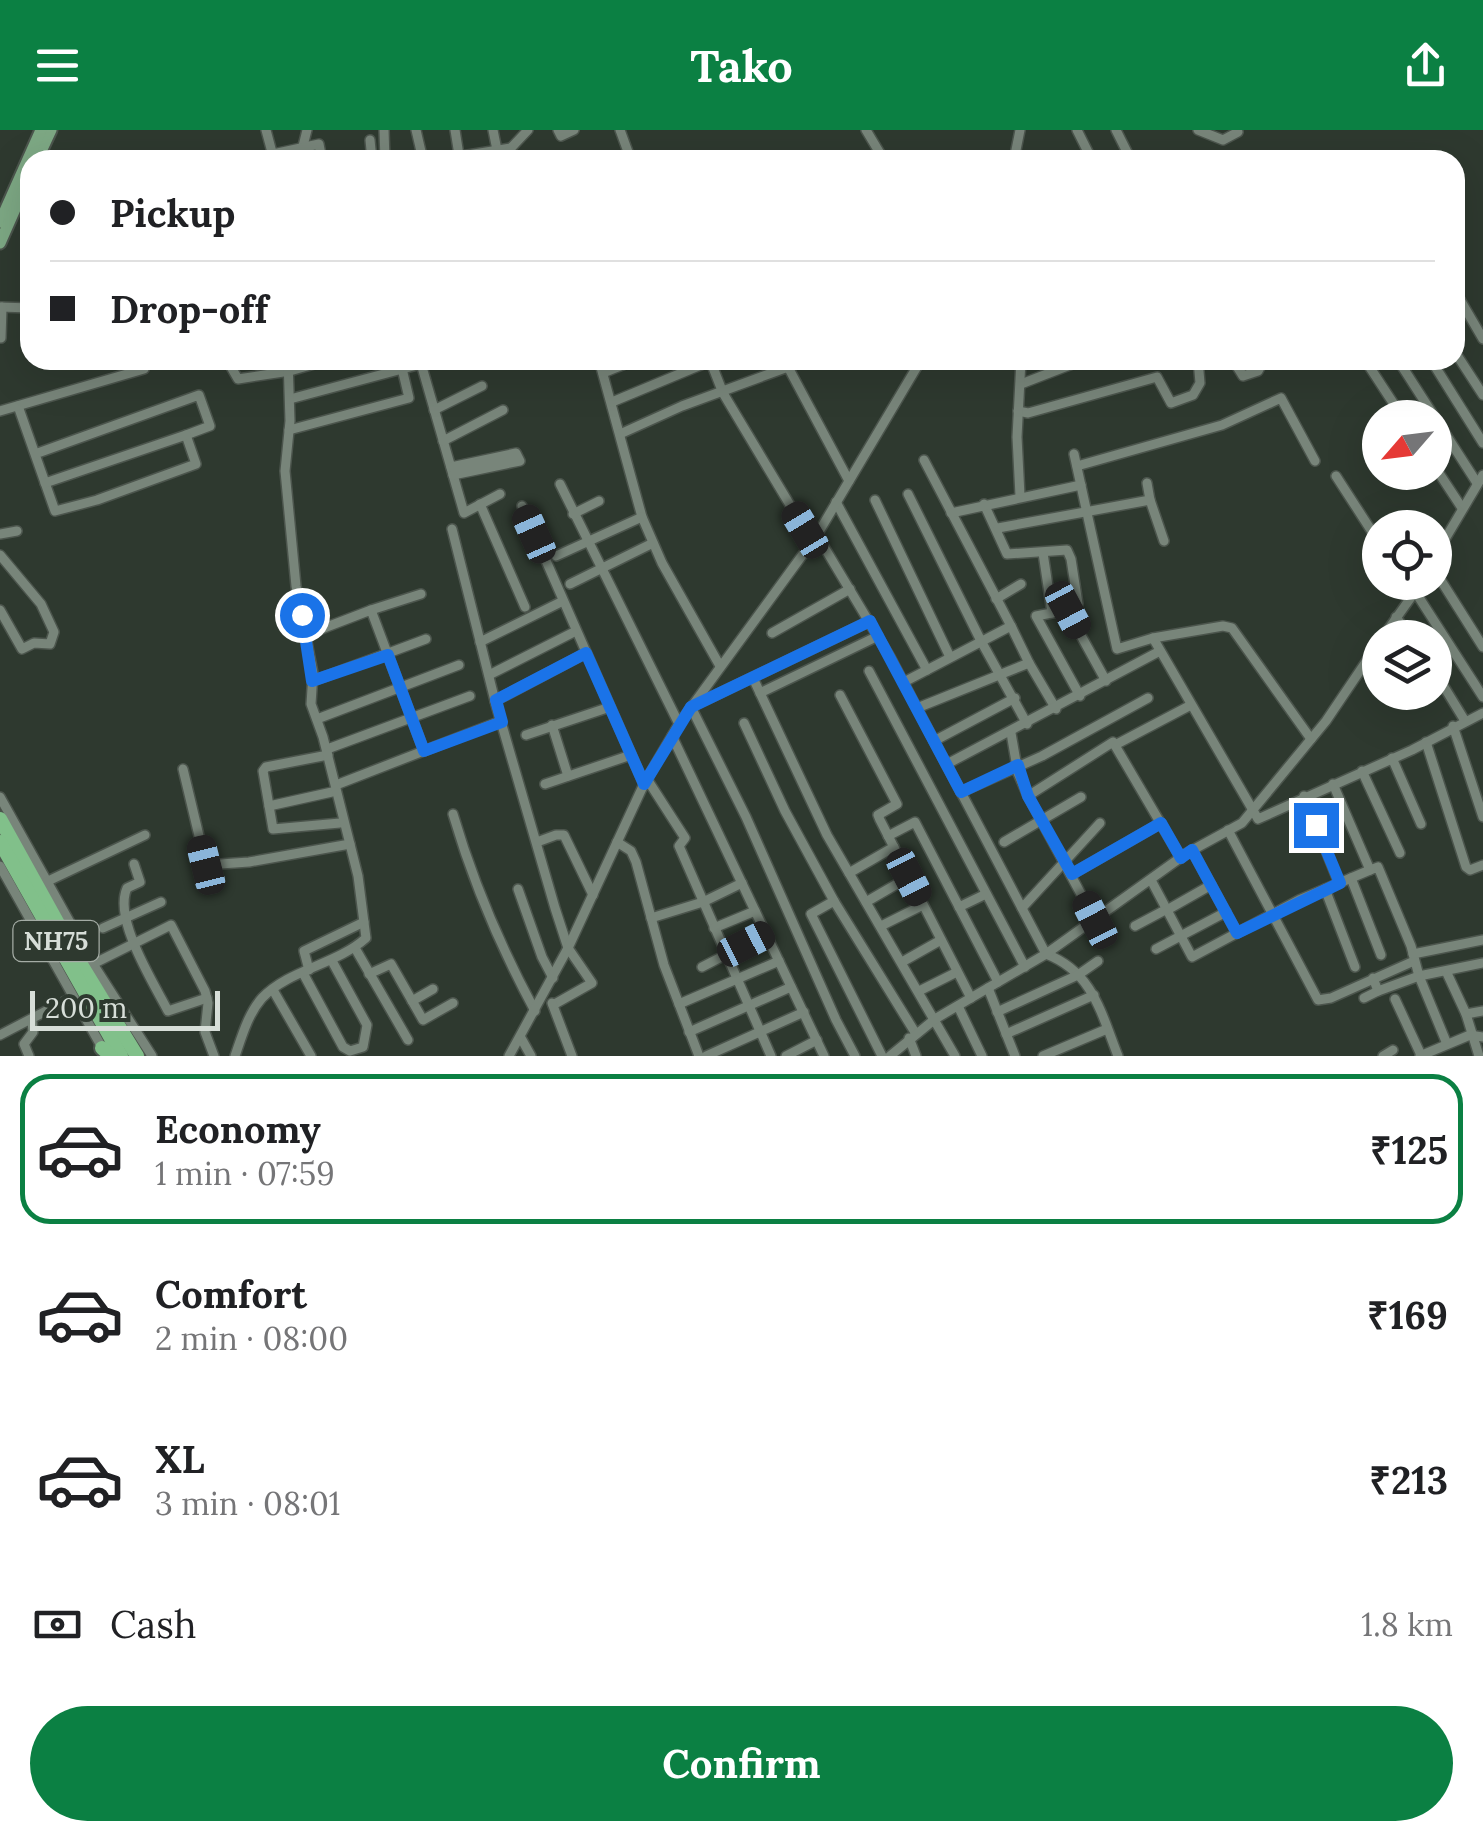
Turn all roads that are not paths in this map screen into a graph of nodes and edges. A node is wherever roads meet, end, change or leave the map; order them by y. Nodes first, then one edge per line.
1 (306, 130) edge
2 (493, 130) edge
3 (528, 130) edge
4 (558, 130) edge
5 (574, 130) edge
6 (1198, 130) edge
7 (1238, 132) edge
8 (370, 140) dead end
9 (303, 146) junction
10 (511, 148) joint
11 (292, 150) edge
12 (320, 150) edge
13 (371, 150) edge
14 (497, 150) joint
15 (20, 184) edge
16 (10, 210) edge
17 (0, 243) edge
18 (1, 307) edge
19 (1465, 308) edge
20 (1, 338) edge
21 (1483, 339) edge
22 (1465, 367) edge
23 (141, 370) edge
24 (233, 370) edge
25 (273, 370) edge
26 (289, 370) edge
27 (382, 370) edge
28 (402, 370) edge
29 (422, 370) edge
30 (602, 370) edge
31 (610, 370) edge
32 (687, 370) edge
33 (715, 370) edge
34 (783, 370) edge
35 (789, 370) edge
36 (915, 370) edge
37 (1022, 370) edge
38 (1057, 370) edge
39 (1199, 370) edge
40 (1372, 370) edge
41 (1404, 370) edge
42 (1437, 370) edge
43 (603, 373) junction
44 (1021, 384) junction
45 (482, 386) dead end
46 (723, 393) junction
47 (1483, 395) edge
48 (290, 399) junction
49 (1391, 400) edge
50 (1424, 400) edge
51 (612, 402) junction
52 (18, 406) junction
53 (434, 410) junction
54 (503, 410) dead end
55 (0, 411) edge
56 (1018, 411) junction
57 (1463, 414) junction
58 (1452, 421) edge
59 (289, 430) junction
60 (186, 434) junction
61 (620, 434) junction
62 (1452, 441) edge
63 (443, 442) junction
64 (1483, 443) edge
65 (35, 454) junction
66 (1074, 454) dead end
67 (924, 460) dead end
68 (1315, 461) dead end
69 (1077, 466) junction
70 (452, 471) junction
71 (1336, 476) dead end
72 (1480, 479) edge
73 (849, 481) junction
74 (45, 483) junction
75 (1147, 483) dead end
76 (560, 484) dead end
77 (1081, 485) junction
78 (1450, 490) edge
79 (500, 494) dead end
80 (908, 494) dead end
81 (1020, 496) junction
82 (876, 500) dead end
83 (1150, 500) junction
84 (599, 501) dead end
85 (836, 502) junction
86 (480, 504) junction
87 (984, 504) junction
88 (522, 506) dead end
89 (1462, 508) junction
90 (951, 513) junction
91 (574, 514) junction
92 (1087, 514) junction
93 (1362, 516) edge
94 (642, 518) junction
95 (1452, 526) edge
96 (998, 528) junction
97 (452, 529) dead end
98 (17, 532) dead end
99 (0, 534) edge
100 (817, 536) junction
101 (588, 541) junction
102 (1164, 541) dead end
103 (653, 543) junction
104 (1044, 553) junction
105 (0, 555) edge
106 (556, 556) dead end
107 (602, 570) junction
108 (570, 584) dead end
109 (1021, 584) dead end
110 (850, 589) junction
111 (420, 594) dead end
112 (1452, 598) edge
113 (996, 599) junction
114 (1406, 600) edge
115 (1424, 600) edge
116 (564, 602) junction
117 (1078, 604) dead end
118 (526, 607) dead end
119 (0, 610) edge
120 (370, 610) junction
121 (1052, 613) junction
122 (1396, 617) junction
123 (1394, 620) edge
124 (1398, 620) edge
125 (870, 621) junction
126 (1010, 626) junction
127 (576, 631) junction
128 (311, 633) dead end
129 (772, 633) dead end
130 (878, 636) junction
131 (1153, 638) junction
132 (426, 640) dead end
133 (981, 641) junction
134 (480, 642) junction
135 (1483, 647) edge
136 (1160, 651) junction
137 (586, 653) junction
138 (388, 655) junction
139 (950, 658) junction
140 (1029, 663) junction
141 (458, 665) dead end
142 (720, 666) junction
143 (1362, 666) edge
144 (927, 670) junction
145 (869, 671) dead end
146 (1002, 674) junction
147 (489, 676) junction
148 (752, 678) junction
149 (312, 681) junction
150 (1106, 681) junction
151 (904, 682) junction
152 (400, 688) junction
153 (760, 693) junction
154 (840, 694) dead end
155 (470, 696) dead end
156 (1080, 696) junction
157 (1483, 697) edge
158 (1015, 698) junction
159 (1148, 698) dead end
160 (496, 700) junction
161 (1452, 700) edge
162 (1191, 705) junction
163 (610, 707) junction
164 (691, 707) junction
165 (917, 708) junction
166 (1056, 708) junction
167 (1483, 714) edge
168 (411, 717) junction
169 (316, 719) junction
170 (1465, 721) junction
171 (502, 722) junction
172 (744, 723) dead end
173 (678, 724) junction
174 (1028, 724) junction
175 (552, 725) junction
176 (1454, 726) junction
177 (1012, 733) junction
178 (526, 735) dead end
179 (672, 736) junction
180 (1311, 740) junction
181 (934, 741) junction
182 (1426, 742) junction
183 (1115, 746) junction
184 (424, 751) junction
185 (329, 752) junction
186 (631, 756) junction
187 (1392, 758) junction
188 (947, 764) junction
189 (1018, 765) junction
190 (183, 770) dead end
191 (1362, 771) junction
192 (568, 776) junction
193 (645, 782) junction
194 (546, 784) dead end
195 (1333, 784) junction
196 (334, 788) junction
197 (961, 792) junction
198 (1028, 796) junction
199 (1304, 796) junction
200 (0, 797) edge
201 (1081, 797) dead end
202 (269, 806) junction
203 (1251, 809) junction
204 (453, 814) dead end
205 (1483, 814) edge
206 (0, 819) edge
207 (1258, 819) junction
208 (1042, 822) junction
209 (340, 823) dead end
210 (1100, 823) dead end
211 (1161, 823) junction
212 (1242, 823) junction
213 (1421, 824) dead end
214 (1228, 830) junction
215 (145, 835) dead end
216 (888, 836) junction
217 (0, 842) edge
218 (537, 842) junction
219 (617, 842) junction
220 (1004, 842) dead end
221 (350, 844) junction
222 (894, 847) junction
223 (1192, 850) junction
224 (1400, 852) dead end
225 (1181, 858) junction
226 (134, 864) dead end
227 (1064, 864) junction
228 (1483, 865) edge
229 (0, 866) edge
230 (1370, 870) junction
231 (850, 873) junction
232 (1072, 874) junction
233 (909, 877) junction
234 (1351, 878) junction
235 (1151, 880) junction
236 (46, 882) junction
237 (742, 883) junction
238 (1340, 883) junction
239 (1211, 885) junction
240 (518, 889) dead end
241 (1324, 889) junction
242 (986, 894) junction
243 (593, 896) junction
244 (834, 900) junction
245 (160, 902) dead end
246 (703, 902) junction
247 (866, 902) junction
248 (923, 904) junction
249 (959, 907) junction
250 (1022, 908) junction
251 (755, 910) junction
252 (1167, 910) junction
253 (1226, 912) junction
254 (811, 914) junction
255 (1272, 914) junction
256 (127, 917) junction
257 (651, 918) junction
258 (1095, 920) junction
259 (364, 922) junction
260 (793, 924) junction
261 (881, 926) junction
262 (1135, 926) dead end
263 (103, 928) dead end
264 (714, 928) junction
265 (1237, 933) junction
266 (766, 934) junction
267 (1180, 935) junction
268 (941, 940) junction
269 (1483, 940) edge
270 (133, 942) junction
271 (354, 948) junction
272 (568, 948) junction
273 (1156, 949) dead end
274 (1046, 954) junction
275 (725, 955) junction
276 (1380, 955) dead end
277 (1413, 957) junction
278 (332, 960) junction
279 (780, 961) junction
280 (1098, 961) dead end
281 (902, 962) junction
282 (1483, 963) edge
283 (93, 964) junction
284 (702, 967) dead end
285 (1024, 967) junction
286 (1355, 967) dead end
287 (1446, 971) junction
288 (306, 972) junction
289 (957, 972) junction
290 (369, 974) junction
291 (1078, 975) junction
292 (1418, 976) junction
293 (552, 978) junction
294 (1372, 978) junction
295 (737, 981) junction
296 (998, 982) junction
297 (792, 986) junction
298 (988, 988) junction
299 (433, 989) dead end
300 (273, 990) junction
301 (546, 990) junction
302 (919, 991) junction
303 (1378, 992) junction
304 (1094, 995) junction
305 (73, 997) junction
306 (207, 998) junction
307 (970, 998) junction
308 (1364, 998) dead end
309 (1395, 999) dead end
310 (412, 1001) junction
311 (453, 1003) dead end
312 (553, 1004) junction
313 (678, 1004) junction
314 (958, 1006) junction
315 (749, 1008) junction
316 (535, 1011) junction
317 (1483, 1011) edge
318 (804, 1012) junction
319 (997, 1012) junction
320 (1466, 1014) junction
321 (935, 1018) junction
322 (32, 1020) junction
323 (1108, 1029) junction
324 (689, 1032) junction
325 (760, 1032) junction
326 (1006, 1034) junction
327 (0, 1035) edge
328 (1470, 1035) junction
329 (912, 1036) junction
330 (1483, 1037) edge
331 (520, 1038) junction
332 (408, 1040) dead end
333 (817, 1040) junction
334 (1447, 1044) junction
335 (107, 1053) edge
336 (28, 1056) edge
337 (121, 1056) edge
338 (137, 1056) edge
339 (152, 1056) edge
340 (214, 1056) edge
341 (235, 1056) edge
342 (311, 1056) edge
343 (509, 1056) edge
344 (532, 1056) edge
345 (572, 1056) edge
346 (702, 1056) edge
347 (771, 1056) edge
348 (786, 1056) edge
349 (824, 1056) edge
350 (855, 1056) edge
351 (886, 1056) edge
352 (916, 1056) edge
353 (955, 1056) edge
354 (982, 1056) edge
355 (1015, 1056) edge
356 (1048, 1056) edge
357 (1118, 1056) edge
358 (1421, 1056) edge
359 (1479, 1056) edge

1 - 9 street
2 - 14 street
3 - 10 street
4 - 5 street
6 - 7 street
8 - 13 street
9 - 11 street
9 - 12 street
10 - 14 street
15 - 16 main road
16 - 17 main road
18 - 20 street
19 - 21 street
22 - 47 street
23 - 52 street
24 - 25 street
26 - 48 street
27 - 48 street
28 - 59 street
29 - 53 street
30 - 43 street
31 - 43 street
32 - 51 street
33 - 46 street
34 - 46 street
35 - 73 street
36 - 73 street
37 - 44 street
38 - 44 street
39 - 56 street
40 - 49 street
41 - 50 street
42 - 57 street
43 - 51 street
44 - 56 street
45 - 53 street
46 - 61 street
46 - 100 street
48 - 59 street
51 - 61 street
52 - 55 street
52 - 65 street
53 - 63 street
54 - 63 street
56 - 81 street
57 - 58 street
57 - 64 street
59 - 149 street
60 - 65 street
60 - 74 street
60 - 74 street
61 - 94 street
62 - 72 street
63 - 70 street
65 - 74 street
66 - 69 street
67 - 90 street
68 - 69 street
69 - 77 street
70 - 70 street
70 - 86 street
71 - 93 street
72 - 89 street
73 - 85 street
75 - 83 street
76 - 91 street
77 - 81 street
77 - 92 street
78 - 89 street
79 - 86 street
80 - 133 street
81 - 87 street
82 - 139 street
83 - 92 street
83 - 102 street
84 - 91 street
85 - 100 street
85 - 144 street
86 - 118 street
87 - 90 street
87 - 96 street
88 - 116 street
89 - 95 street
90 - 113 street
91 - 101 street
92 - 96 street
92 - 131 street
94 - 101 street
94 - 103 street
96 - 104 street
97 - 134 street
98 - 99 street
100 - 110 street
100 - 142 street
101 - 106 street
101 - 107 street
103 - 107 street
103 - 142 street
104 - 117 street
104 - 121 street
105 - 119 street
107 - 108 street
107 - 173 street
109 - 113 street
110 - 125 street
110 - 129 street
111 - 120 street
112 - 135 street
113 - 126 street
114 - 122 street
115 - 157 street
116 - 127 street
116 - 134 street
120 - 128 street
120 - 138 street
121 - 150 street
121 - 156 street
122 - 123 street
122 - 124 street
125 - 130 street
125 - 148 street
126 - 133 street
126 - 140 street
127 - 137 street
127 - 147 street
130 - 151 street
130 - 153 street
131 - 136 street
131 - 180 street
132 - 138 street
133 - 139 street
133 - 146 street
134 - 147 street
136 - 150 street
136 - 162 street
137 - 160 street
137 - 163 street
138 - 149 street
138 - 152 street
139 - 144 street
140 - 146 street
140 - 166 street
141 - 152 street
142 - 164 street
143 - 180 street
144 - 151 street
145 - 242 street
146 - 158 street
146 - 165 street
147 - 160 street
148 - 153 street
148 - 164 street
149 - 169 street
150 - 156 street
151 - 165 street
152 - 168 street
152 - 169 street
153 - 231 street
154 - 216 street
155 - 168 street
156 - 166 street
158 - 174 street
158 - 181 street
159 - 189 street
160 - 171 street
161 - 170 street
162 - 183 street
162 - 203 street
163 - 175 street
163 - 186 street
164 - 173 street
164 - 260 street
165 - 181 street
166 - 174 street
167 - 170 street
168 - 184 street
168 - 185 street
169 - 185 street
170 - 176 street
171 - 184 street
171 - 218 street
172 - 244 street
173 - 179 street
174 - 177 street
175 - 178 street
175 - 192 street
176 - 182 street
176 - 205 street
177 - 188 street
177 - 189 street
179 - 193 street
179 - 237 street
180 - 203 street
181 - 188 street
182 - 187 street
182 - 228 street
183 - 198 street
183 - 211 street
184 - 196 street
185 - 196 street
185 - 202 street
186 - 192 street
186 - 193 street
187 - 191 street
187 - 213 street
188 - 197 street
189 - 197 street
189 - 198 street
190 - 221 street
191 - 195 street
191 - 224 street
192 - 194 street
193 - 219 street
193 - 246 street
195 - 199 street
195 - 230 street
196 - 202 street
196 - 221 street
197 - 250 street
198 - 208 street
199 - 207 street
199 - 238 street
200 - 236 street
201 - 208 street
202 - 209 street
203 - 207 street
203 - 212 street
204 - 316 street
206 - 338 highway, NH75
207 - 212 street
208 - 220 street
208 - 227 street
210 - 227 street
211 - 225 street
211 - 232 street
212 - 214 street
214 - 223 street
214 - 255 street
215 - 236 street
216 - 222 street
216 - 249 street
217 - 337 highway, NH75
218 - 243 street
218 - 272 street
219 - 243 street
219 - 257 street
221 - 259 street
222 - 231 street
222 - 233 street
223 - 225 street
223 - 239 street
225 - 235 street
226 - 256 street
227 - 232 street
227 - 250 street
229 - 305 street
230 - 234 street
230 - 277 street
231 - 247 street
232 - 258 street
233 - 247 street
233 - 248 street
234 - 238 street
234 - 276 street
235 - 252 street
235 - 258 street
236 - 283 street
237 - 246 street
237 - 251 street
238 - 241 street
239 - 252 street
239 - 253 street
240 - 293 street
241 - 255 street
241 - 286 street
242 - 249 street
242 - 285 street
243 - 272 street
244 - 254 street
244 - 329 street
245 - 256 street
246 - 257 street
246 - 264 street
247 - 261 street
248 - 261 street
248 - 268 street
249 - 296 street
250 - 274 street
251 - 264 street
251 - 266 street
252 - 262 street
252 - 267 street
253 - 265 street
253 - 267 street
254 - 260 street
254 - 351 street
255 - 265 street
255 - 294 street
256 - 263 street
256 - 270 street
257 - 313 street
258 - 274 street
259 - 271 street
259 - 288 street
260 - 350 street
261 - 281 street
264 - 275 street
265 - 267 street
266 - 275 street
266 - 279 street
267 - 273 street
268 - 281 street
268 - 289 street
269 - 277 street
270 - 283 street
270 - 306 street
270 - 306 street
271 - 278 street
271 - 290 street
272 - 293 street
272 - 312 street
274 - 285 street
274 - 291 street
275 - 284 street
275 - 295 street
277 - 292 street
277 - 294 street
278 - 288 street
278 - 288 street
279 - 295 street
279 - 297 street
280 - 291 street
281 - 302 street
282 - 287 street
283 - 339 street
285 - 296 street
287 - 292 street
287 - 320 street
288 - 300 street
289 - 302 street
289 - 307 street
290 - 310 street
290 - 332 street
291 - 304 street
291 - 319 street
292 - 303 street
292 - 334 street
293 - 301 street
294 - 303 street
295 - 313 street
295 - 315 street
296 - 298 street
297 - 315 street
297 - 318 street
298 - 307 street
298 - 319 street
299 - 310 street
300 - 341 street
300 - 342 street
301 - 312 street
301 - 316 street
302 - 321 street
303 - 308 street
304 - 323 street
304 - 326 street
305 - 322 street
305 - 335 street
306 - 340 street
307 - 314 street
309 - 358 street
310 - 311 street
312 - 345 street
313 - 324 street
314 - 321 street
314 - 354 street
315 - 324 street
315 - 325 street
316 - 331 street
317 - 320 street
318 - 325 street
318 - 333 street
319 - 326 street
320 - 328 street
321 - 329 street
321 - 353 street
322 - 327 street
322 - 336 street
323 - 356 street
323 - 357 street
324 - 346 street
325 - 346 street
325 - 347 street
326 - 355 street
328 - 330 street
328 - 334 street
328 - 359 street
329 - 351 street
329 - 352 street
331 - 343 street
331 - 344 street
333 - 348 street
333 - 349 street
334 - 358 street

